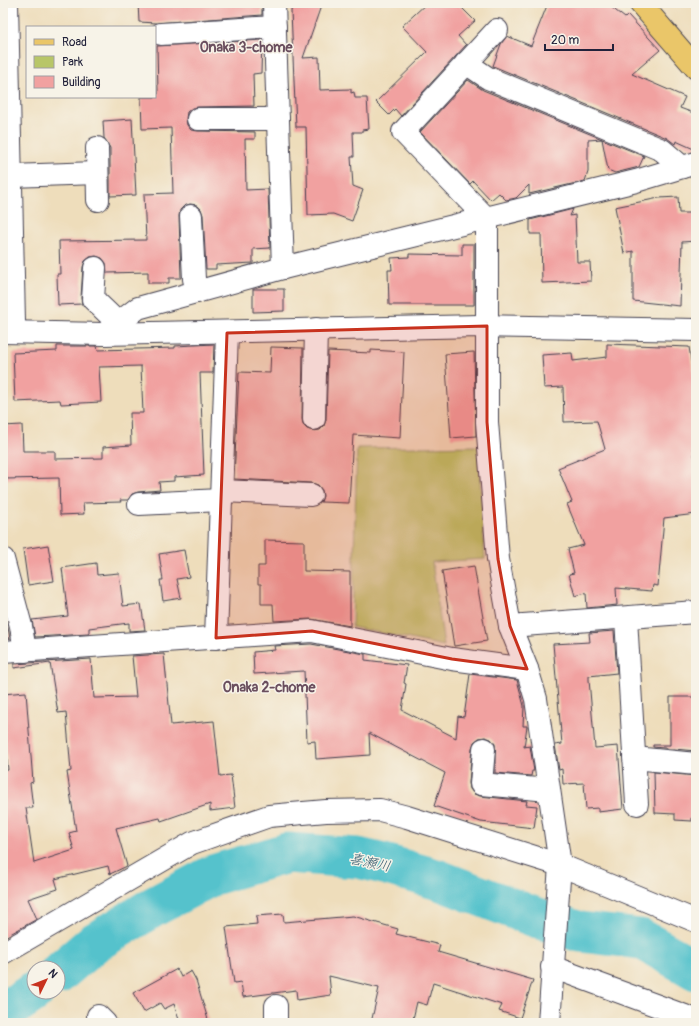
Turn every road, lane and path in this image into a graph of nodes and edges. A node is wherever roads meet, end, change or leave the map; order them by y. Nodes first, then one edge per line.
1 (7, 3) edge
2 (274, 3) edge
3 (640, 3) edge
4 (275, 27) junction
5 (497, 30) dead end
6 (161, 34) dead end
7 (466, 63) junction
8 (696, 68) edge
9 (198, 119) dead end
10 (278, 119) junction
11 (96, 148) dead end
12 (689, 165) edge
13 (97, 173) junction
14 (11, 176) junction
15 (98, 200) dead end
16 (191, 216) dead end
17 (487, 219) junction
18 (95, 268) dead end
19 (283, 268) junction
20 (197, 292) junction
21 (487, 326) junction
22 (111, 328) junction
23 (316, 329) junction
24 (696, 330) edge
25 (8, 332) edge
26 (227, 333) junction
27 (314, 419) dead end
28 (311, 495) dead end
29 (222, 496) junction
30 (139, 504) dead end
31 (3, 559) edge
32 (696, 612) edge
33 (626, 618) junction
34 (510, 626) junction
35 (216, 638) junction
36 (25, 651) junction
37 (3, 652) edge
38 (528, 669) junction
39 (484, 750) dead end
40 (634, 758) junction
41 (696, 764) edge
42 (549, 790) junction
43 (637, 804) dead end
44 (560, 865) junction
45 (696, 921) edge
46 (3, 953) edge
47 (555, 968) junction
48 (696, 1020) edge
49 (549, 1023) edge
50 (564, 1023) edge

1 - 14 street
2 - 4 street
3 - 8 main road
4 - 6 street
4 - 10 street
5 - 7 street
7 - 12 street
7 - 17 street
9 - 10 street
10 - 19 street
11 - 13 street
12 - 17 street
13 - 14 street
13 - 15 street
14 - 25 street
16 - 20 street
17 - 19 street
17 - 21 street
18 - 22 street
19 - 20 street
20 - 22 street
21 - 23 street
21 - 24 street
21 - 34 street
22 - 25 street
22 - 26 street
23 - 26 street
23 - 27 street
26 - 29 street
28 - 29 street
29 - 30 street
29 - 35 street
31 - 36 street
32 - 33 street
33 - 34 street
33 - 40 street
34 - 38 street
35 - 36 street
35 - 38 street
36 - 37 street
38 - 42 street
39 - 42 street
40 - 41 street
40 - 43 street
42 - 44 street
44 - 45 street
44 - 46 street
44 - 47 street
47 - 48 street
47 - 49 street
47 - 50 street

